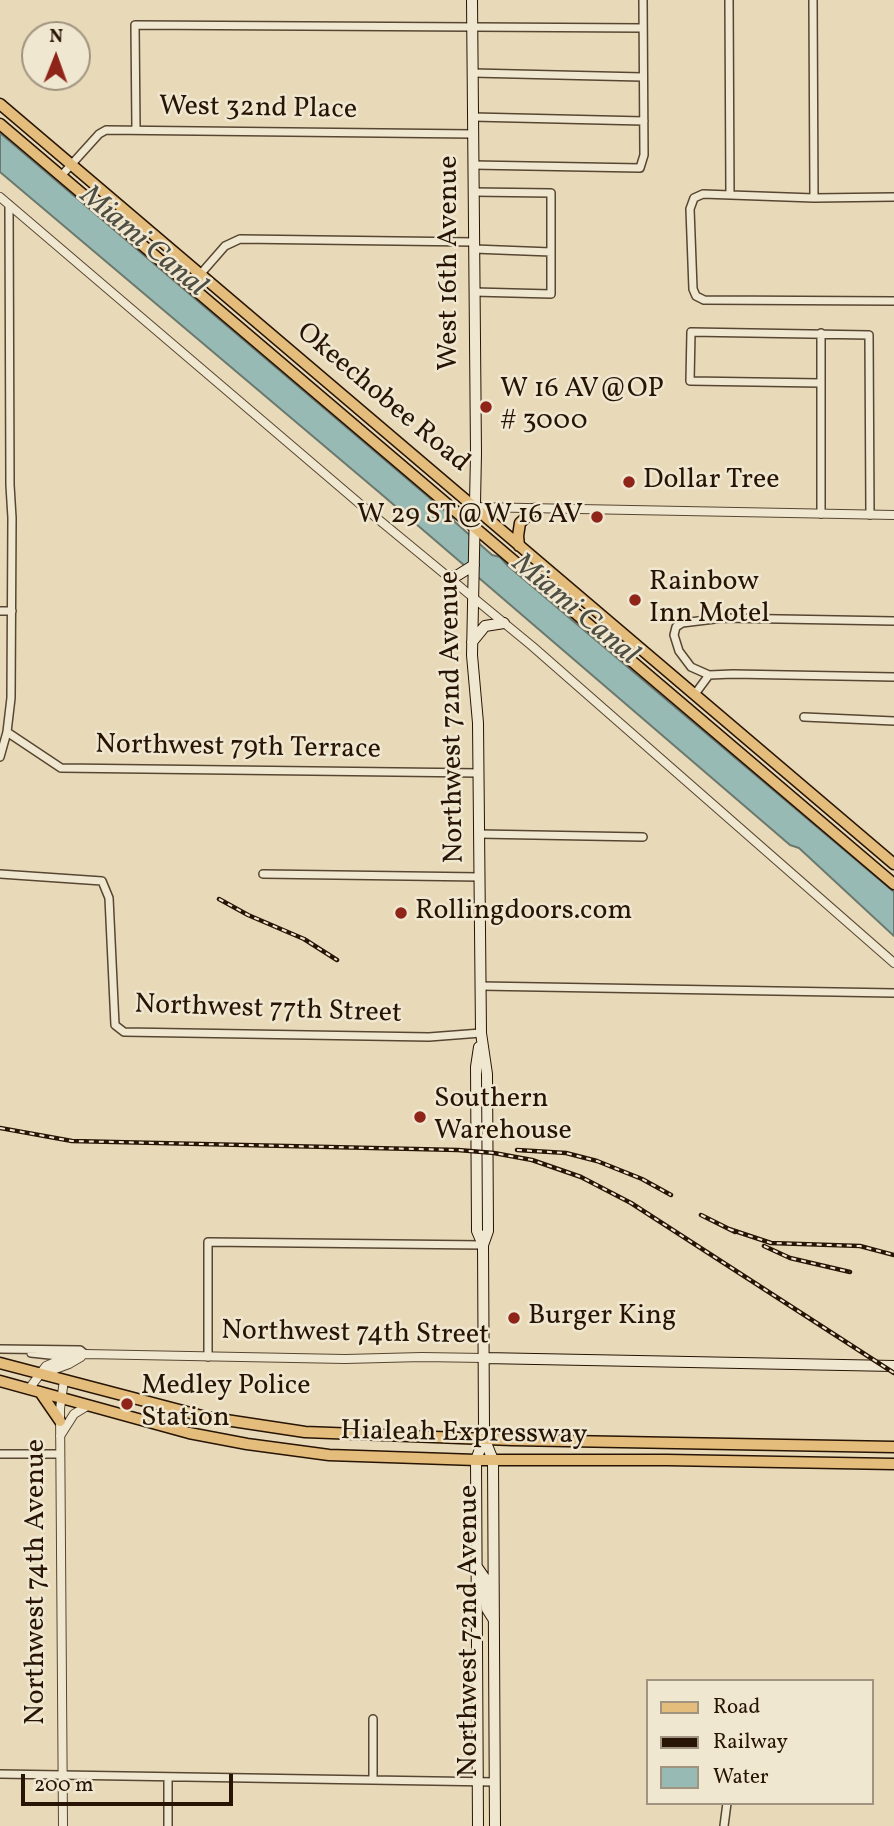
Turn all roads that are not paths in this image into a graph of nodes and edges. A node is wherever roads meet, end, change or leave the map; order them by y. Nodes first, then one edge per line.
1 (472, 0) edge
2 (643, 0) edge
3 (729, 0) edge
4 (813, 0) edge
5 (472, 28) junction
6 (643, 28) junction
7 (473, 74) junction
8 (642, 77) junction
9 (0, 104) edge
10 (473, 117) junction
11 (644, 121) junction
12 (0, 124) edge
13 (136, 129) junction
14 (473, 134) junction
15 (71, 165) junction
16 (473, 165) junction
17 (61, 176) junction
18 (474, 192) junction
19 (730, 195) junction
20 (0, 197) edge
21 (894, 197) edge
22 (814, 198) junction
23 (9, 205) junction
24 (474, 246) junction
25 (551, 252) junction
26 (199, 274) junction
27 (190, 286) junction
28 (474, 292) junction
29 (894, 301) edge
30 (821, 334) junction
31 (0, 353) edge
32 (11, 353) junction
33 (820, 383) junction
34 (0, 485) edge
35 (10, 485) junction
36 (474, 507) junction
37 (535, 509) junction
38 (821, 514) junction
39 (870, 515) junction
40 (894, 515) edge
41 (473, 531) junction
42 (519, 546) junction
43 (474, 565) junction
44 (454, 576) junction
45 (473, 597) junction
46 (0, 611) edge
47 (12, 611) junction
48 (894, 621) edge
49 (504, 623) junction
50 (472, 642) junction
51 (709, 676) junction
52 (894, 677) edge
53 (695, 694) junction
54 (804, 717) dead end
55 (894, 721) edge
56 (7, 732) junction
57 (0, 757) edge
58 (479, 773) junction
59 (479, 834) junction
60 (643, 836) dead end
61 (894, 864) edge
62 (0, 874) edge
63 (263, 874) dead end
64 (480, 877) junction
65 (894, 884) edge
66 (894, 963) edge
67 (480, 986) junction
68 (894, 993) edge
69 (481, 1033) junction
70 (483, 1245) junction
71 (0, 1349) edge
72 (27, 1351) junction
73 (82, 1356) junction
74 (69, 1357) junction
75 (208, 1357) junction
76 (484, 1359) junction
77 (0, 1363) edge
78 (894, 1366) edge
79 (42, 1374) junction
80 (64, 1380) junction
81 (0, 1381) edge
82 (35, 1390) junction
83 (61, 1399) junction
84 (87, 1406) junction
85 (60, 1421) junction
86 (60, 1436) junction
87 (484, 1438) junction
88 (891, 1447) edge
89 (0, 1454) edge
90 (60, 1454) junction
91 (476, 1460) junction
92 (493, 1460) junction
93 (894, 1464) edge
94 (477, 1567) junction
95 (494, 1621) junction
96 (477, 1665) junction
97 (494, 1665) junction
98 (373, 1719) dead end
99 (0, 1774) edge
100 (62, 1776) junction
101 (168, 1777) junction
102 (373, 1779) junction
103 (478, 1782) junction
104 (495, 1782) junction
105 (727, 1805) edge
106 (62, 1826) edge
107 (168, 1826) edge
108 (478, 1826) edge
109 (495, 1826) edge
110 (724, 1826) edge

1 - 5 main road, West 16th Avenue
2 - 6 street
3 - 19 street
4 - 22 street
5 - 6 street
5 - 7 main road, West 16th Avenue
5 - 13 street
6 - 8 street
7 - 8 street
7 - 10 main road, West 16th Avenue
8 - 11 street
9 - 15 main road, Okeechobee Road
10 - 11 street
10 - 14 main road, West 16th Avenue
11 - 16 street
12 - 17 main road, Okeechobee Road
13 - 14 street, West 32nd Place
13 - 15 street, West 32nd Place
14 - 16 main road, West 16th Avenue
15 - 17 street, West 32nd Place
15 - 26 main road, Okeechobee Road
16 - 18 main road, West 16th Avenue
17 - 27 main road, Okeechobee Road
18 - 24 main road, West 16th Avenue
18 - 25 street
19 - 22 street
19 - 29 street
20 - 23 street
21 - 22 street
23 - 32 street
23 - 44 street
24 - 25 street
24 - 26 street
24 - 28 main road, West 16th Avenue
25 - 28 street
26 - 27 street
26 - 36 main road, Okeechobee Road
27 - 41 main road, Okeechobee Road
28 - 36 main road, West 16th Avenue
30 - 33 street
30 - 33 street
30 - 39 street
31 - 32 street
32 - 35 street
33 - 38 street
34 - 35 street
35 - 47 street
36 - 37 street
36 - 41 main road, West 16th Avenue
36 - 42 main road, Okeechobee Road
37 - 38 street
37 - 42 main road
38 - 39 street
39 - 40 street
41 - 43 main road, Northwest 72nd Avenue
41 - 65 main road, Okeechobee Road
42 - 53 main road, Okeechobee Road
43 - 44 main road
43 - 45 main road, Northwest 72nd Avenue
44 - 45 street
45 - 49 street
45 - 50 main road, Northwest 72nd Avenue
46 - 47 street
47 - 56 street
48 - 51 street
49 - 50 main road
49 - 66 street
50 - 58 main road, Northwest 72nd Avenue
51 - 52 street
51 - 53 street
53 - 61 main road, Okeechobee Road
54 - 55 street
56 - 57 street
56 - 58 street, Northwest 79th Terrace
58 - 59 main road, Northwest 72nd Avenue
59 - 60 street
59 - 64 main road, Northwest 72nd Avenue
62 - 69 street, Northwest 77th Street
63 - 64 street
64 - 67 main road, Northwest 72nd Avenue
67 - 68 street
67 - 69 main road, Northwest 72nd Avenue
69 - 70 main road, Northwest 72nd Avenue
70 - 75 street
70 - 76 main road, Northwest 72nd Avenue
71 - 72 street, Northwest 74th Street
72 - 73 street, Northwest 74th Street
72 - 74 street, Northwest 74th Street
73 - 74 street
73 - 75 street, Northwest 74th Street
73 - 79 street
74 - 79 street
75 - 76 street, Northwest 74th Street
76 - 78 main road, Northwest 74th Street
76 - 87 main road, Northwest 72nd Avenue
77 - 79 main road, Hialeah Expressway
79 - 80 main road, Hialeah Expressway
79 - 82 street
80 - 83 street, Northwest 74th Avenue
80 - 87 main road, Hialeah Expressway
81 - 82 main road, Hialeah Expressway
82 - 83 main road, Hialeah Expressway
82 - 85 main road
83 - 84 main road, Hialeah Expressway
83 - 85 street, Northwest 74th Avenue
84 - 86 street
84 - 91 main road, Hialeah Expressway
85 - 86 street, Northwest 74th Avenue
86 - 90 street, Northwest 74th Avenue
87 - 88 main road, Hialeah Expressway
87 - 91 main road, Northwest 72nd Avenue
87 - 92 main road, Northwest 72nd Avenue
89 - 90 street
90 - 100 street, Northwest 74th Avenue
91 - 92 main road, Hialeah Expressway
91 - 94 main road, Northwest 72nd Avenue
92 - 93 main road, Hialeah Expressway
92 - 95 main road, Northwest 72nd Avenue
94 - 95 main road
94 - 96 main road, Northwest 72nd Avenue
95 - 97 main road, Northwest 72nd Avenue
96 - 97 main road
96 - 103 main road, Northwest 72nd Avenue
97 - 104 main road, Northwest 72nd Avenue
98 - 102 street
99 - 100 street
100 - 101 street
100 - 106 street, Northwest 74th Avenue
101 - 102 street
101 - 107 street
102 - 103 street
103 - 104 street
103 - 108 main road, Northwest 72nd Avenue
104 - 109 main road, Northwest 72nd Avenue
105 - 110 street

